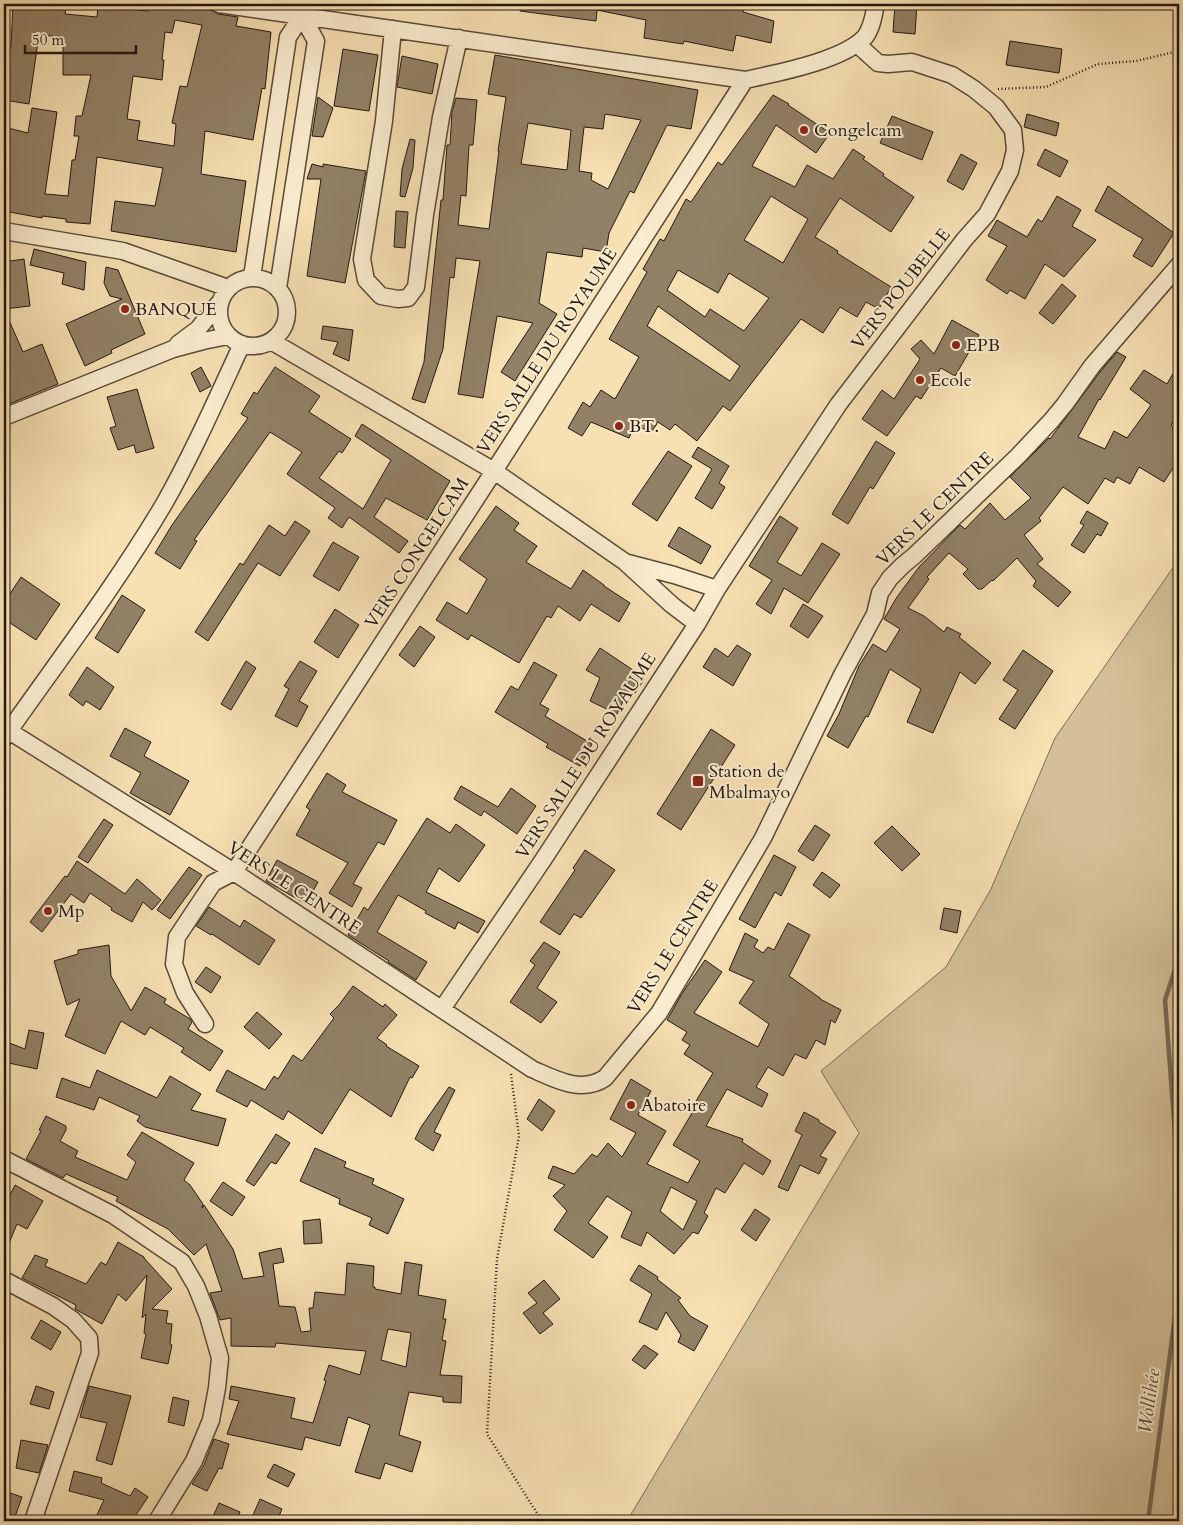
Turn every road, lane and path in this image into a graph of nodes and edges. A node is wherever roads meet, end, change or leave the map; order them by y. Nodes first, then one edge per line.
1 (219, 4) edge
2 (876, 4) edge
3 (303, 10) edge
4 (393, 28) junction
5 (459, 38) junction
6 (857, 44) junction
7 (1179, 48) edge
8 (745, 80) junction
9 (974, 89) junction
10 (4, 231) edge
11 (1179, 265) edge
12 (252, 277) junction
13 (228, 288) junction
14 (278, 288) junction
15 (219, 303) junction
16 (235, 340) junction
17 (271, 341) junction
18 (173, 349) junction
19 (4, 417) edge
20 (494, 471) junction
21 (625, 562) junction
22 (718, 589) junction
23 (697, 624) junction
24 (6, 731) edge
25 (234, 872) junction
26 (442, 1009) junction
27 (205, 1024) dead end
28 (508, 1052) junction
29 (4, 1159) edge
30 (4, 1280) edge
31 (32, 1521) edge
32 (157, 1521) edge
33 (542, 1521) edge

1 - 3 street
2 - 6 street
3 - 4 street
3 - 12 street
3 - 14 street
4 - 5 street
4 - 5 street
5 - 8 street
6 - 8 street
6 - 9 street, VERS POUBELLE
7 - 9 path
8 - 20 street, VERS SALLE DU ROYAUME
9 - 22 street, VERS POUBELLE
10 - 13 street
11 - 28 street, VERS LE CENTRE
12 - 13 street
12 - 14 street
13 - 15 street
14 - 17 street
15 - 16 street
15 - 18 street
16 - 17 street
16 - 18 street
16 - 24 street
17 - 20 street, VERS CONGELCAM
18 - 19 street
20 - 21 street, VERS SALLE DU ROYAUME
20 - 25 street, VERS CONGELCAM
21 - 22 street
21 - 23 street, VERS SALLE DU ROYAUME
22 - 23 street, VERS POUBELLE
23 - 26 street, VERS SALLE DU ROYAUME
24 - 25 street, VERS LE CENTRE
25 - 26 street, VERS LE CENTRE
25 - 27 street
26 - 28 street, VERS LE CENTRE
28 - 33 path
29 - 32 street
30 - 31 street

